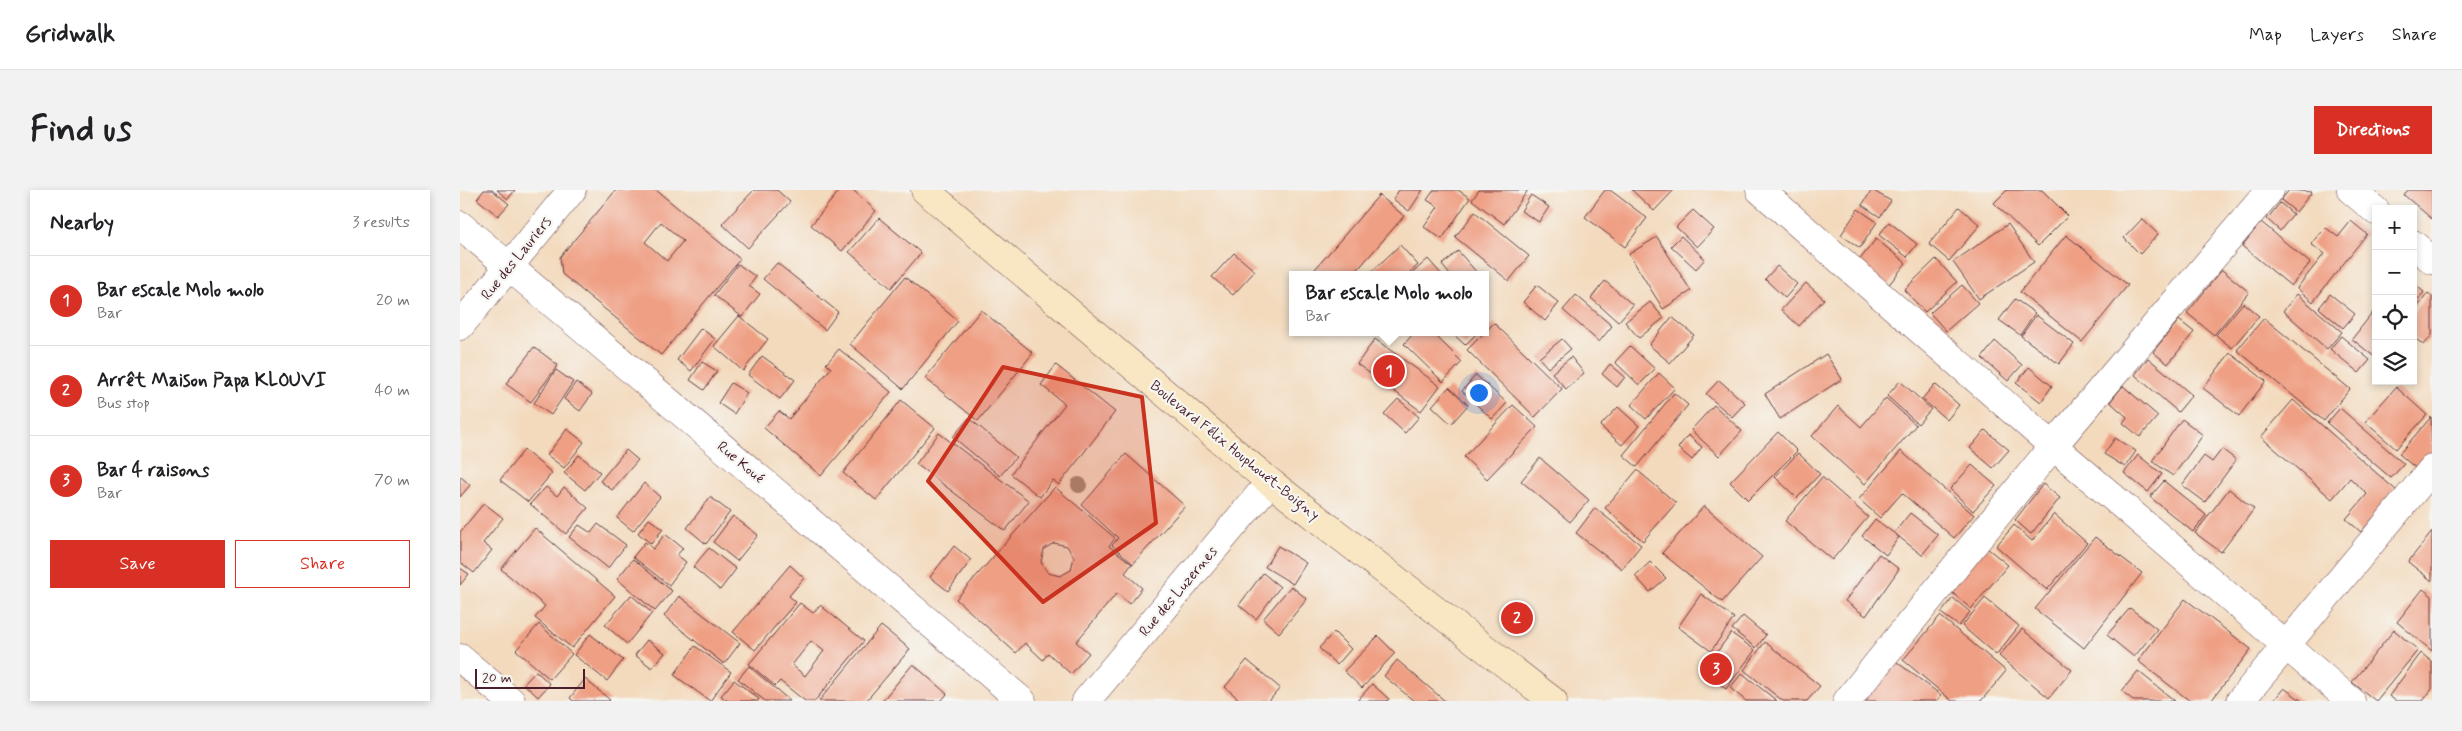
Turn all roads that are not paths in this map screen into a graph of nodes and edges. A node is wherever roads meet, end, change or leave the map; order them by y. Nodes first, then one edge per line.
1 (572, 190) edge
2 (925, 190) edge
3 (1760, 190) edge
4 (2270, 190) edge
5 (2351, 190) edge
6 (2372, 208) edge
7 (460, 225) edge
8 (2417, 247) edge
9 (2432, 260) edge
10 (510, 266) junction
11 (460, 326) edge
12 (2053, 446) junction
13 (2432, 469) edge
14 (1270, 482) junction
15 (2286, 644) junction
16 (460, 658) edge
17 (511, 701) edge
18 (1022, 701) edge
19 (1086, 701) edge
20 (1553, 701) edge
21 (1847, 701) edge
22 (2240, 701) edge
23 (2351, 701) edge

1 - 10 street, Rue des Lauriers
2 - 14 street, Boulevard Félix Houphouët-Boigny
3 - 12 street
4 - 12 street
5 - 6 street
7 - 10 street, Rue Koué
8 - 9 street
10 - 11 street, Rue des Lauriers
10 - 18 street, Rue Koué
12 - 15 street
12 - 21 street
13 - 15 street
14 - 19 street, Rue des Luzernes
14 - 20 street, Boulevard Félix Houphouët-Boigny
15 - 22 street
15 - 23 street
16 - 17 street

